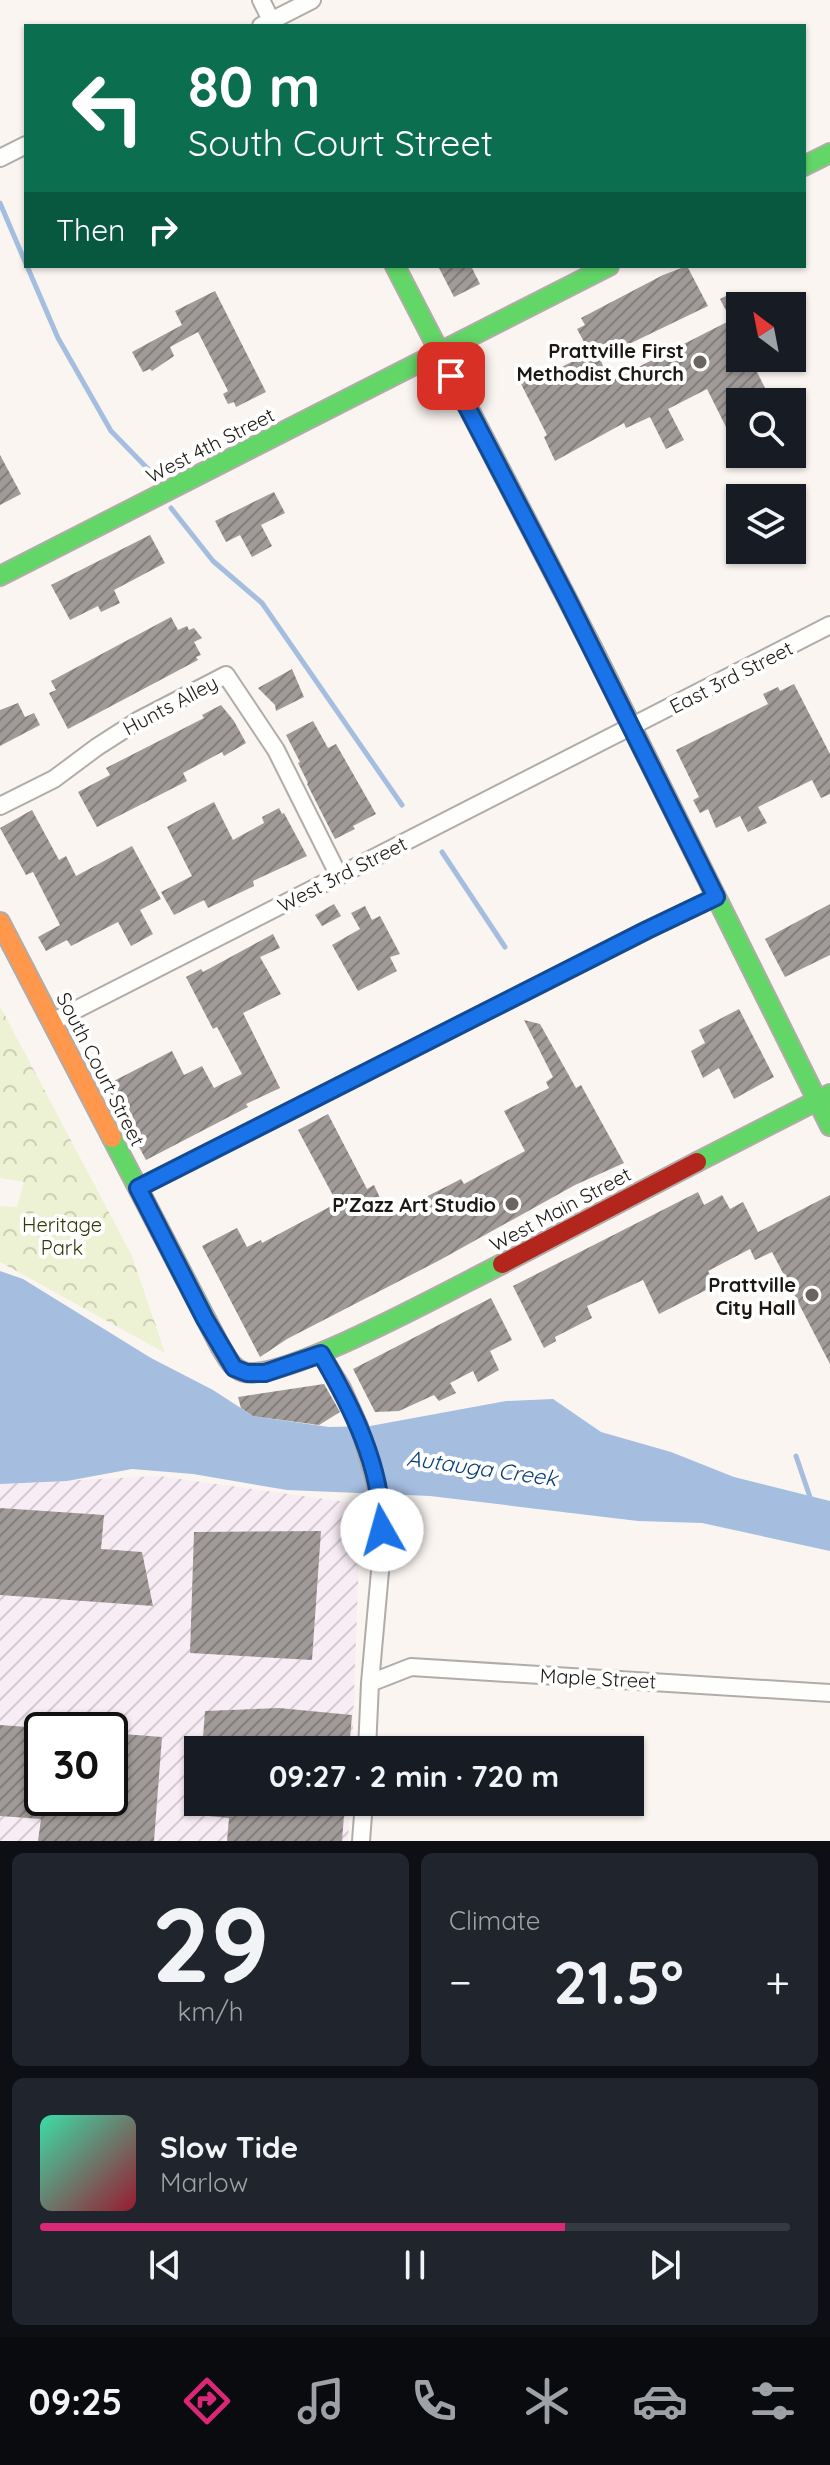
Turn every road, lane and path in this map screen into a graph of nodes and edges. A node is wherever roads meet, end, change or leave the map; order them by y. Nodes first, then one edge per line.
1 (261, 0) edge
2 (312, 0) edge
3 (269, 24) edge
4 (24, 146) edge
5 (830, 153) edge
6 (0, 158) edge
7 (806, 165) edge
8 (396, 268) edge
9 (605, 268) edge
10 (439, 353) junction
11 (0, 576) edge
12 (830, 625) edge
13 (632, 728) junction
14 (0, 806) edge
15 (339, 876) junction
16 (716, 897) junction
17 (0, 922) edge
18 (52, 1022) junction
19 (824, 1097) edge
20 (830, 1126) edge
21 (138, 1188) junction
22 (321, 1354) junction
23 (370, 1683) junction
24 (825, 1694) edge
25 (368, 1736) edge
26 (363, 1816) edge
27 (361, 1841) edge

1 - 3 street
2 - 3 street
4 - 6 street
5 - 7 street
8 - 10 street
9 - 10 street, West 4th Street
10 - 11 street, West 4th Street
10 - 13 street
12 - 13 street, East 3rd Street
13 - 15 street, West 3rd Street
13 - 16 street
14 - 15 street, Hunts Alley
15 - 18 street, West 3rd Street
16 - 19 street
16 - 21 street
17 - 18 street, South Court Street
18 - 21 street, South Court Street
19 - 20 street
19 - 22 street, West Main Street
21 - 22 street, South Court Street
22 - 23 street
23 - 24 street, Maple Street
23 - 25 street
26 - 27 street

